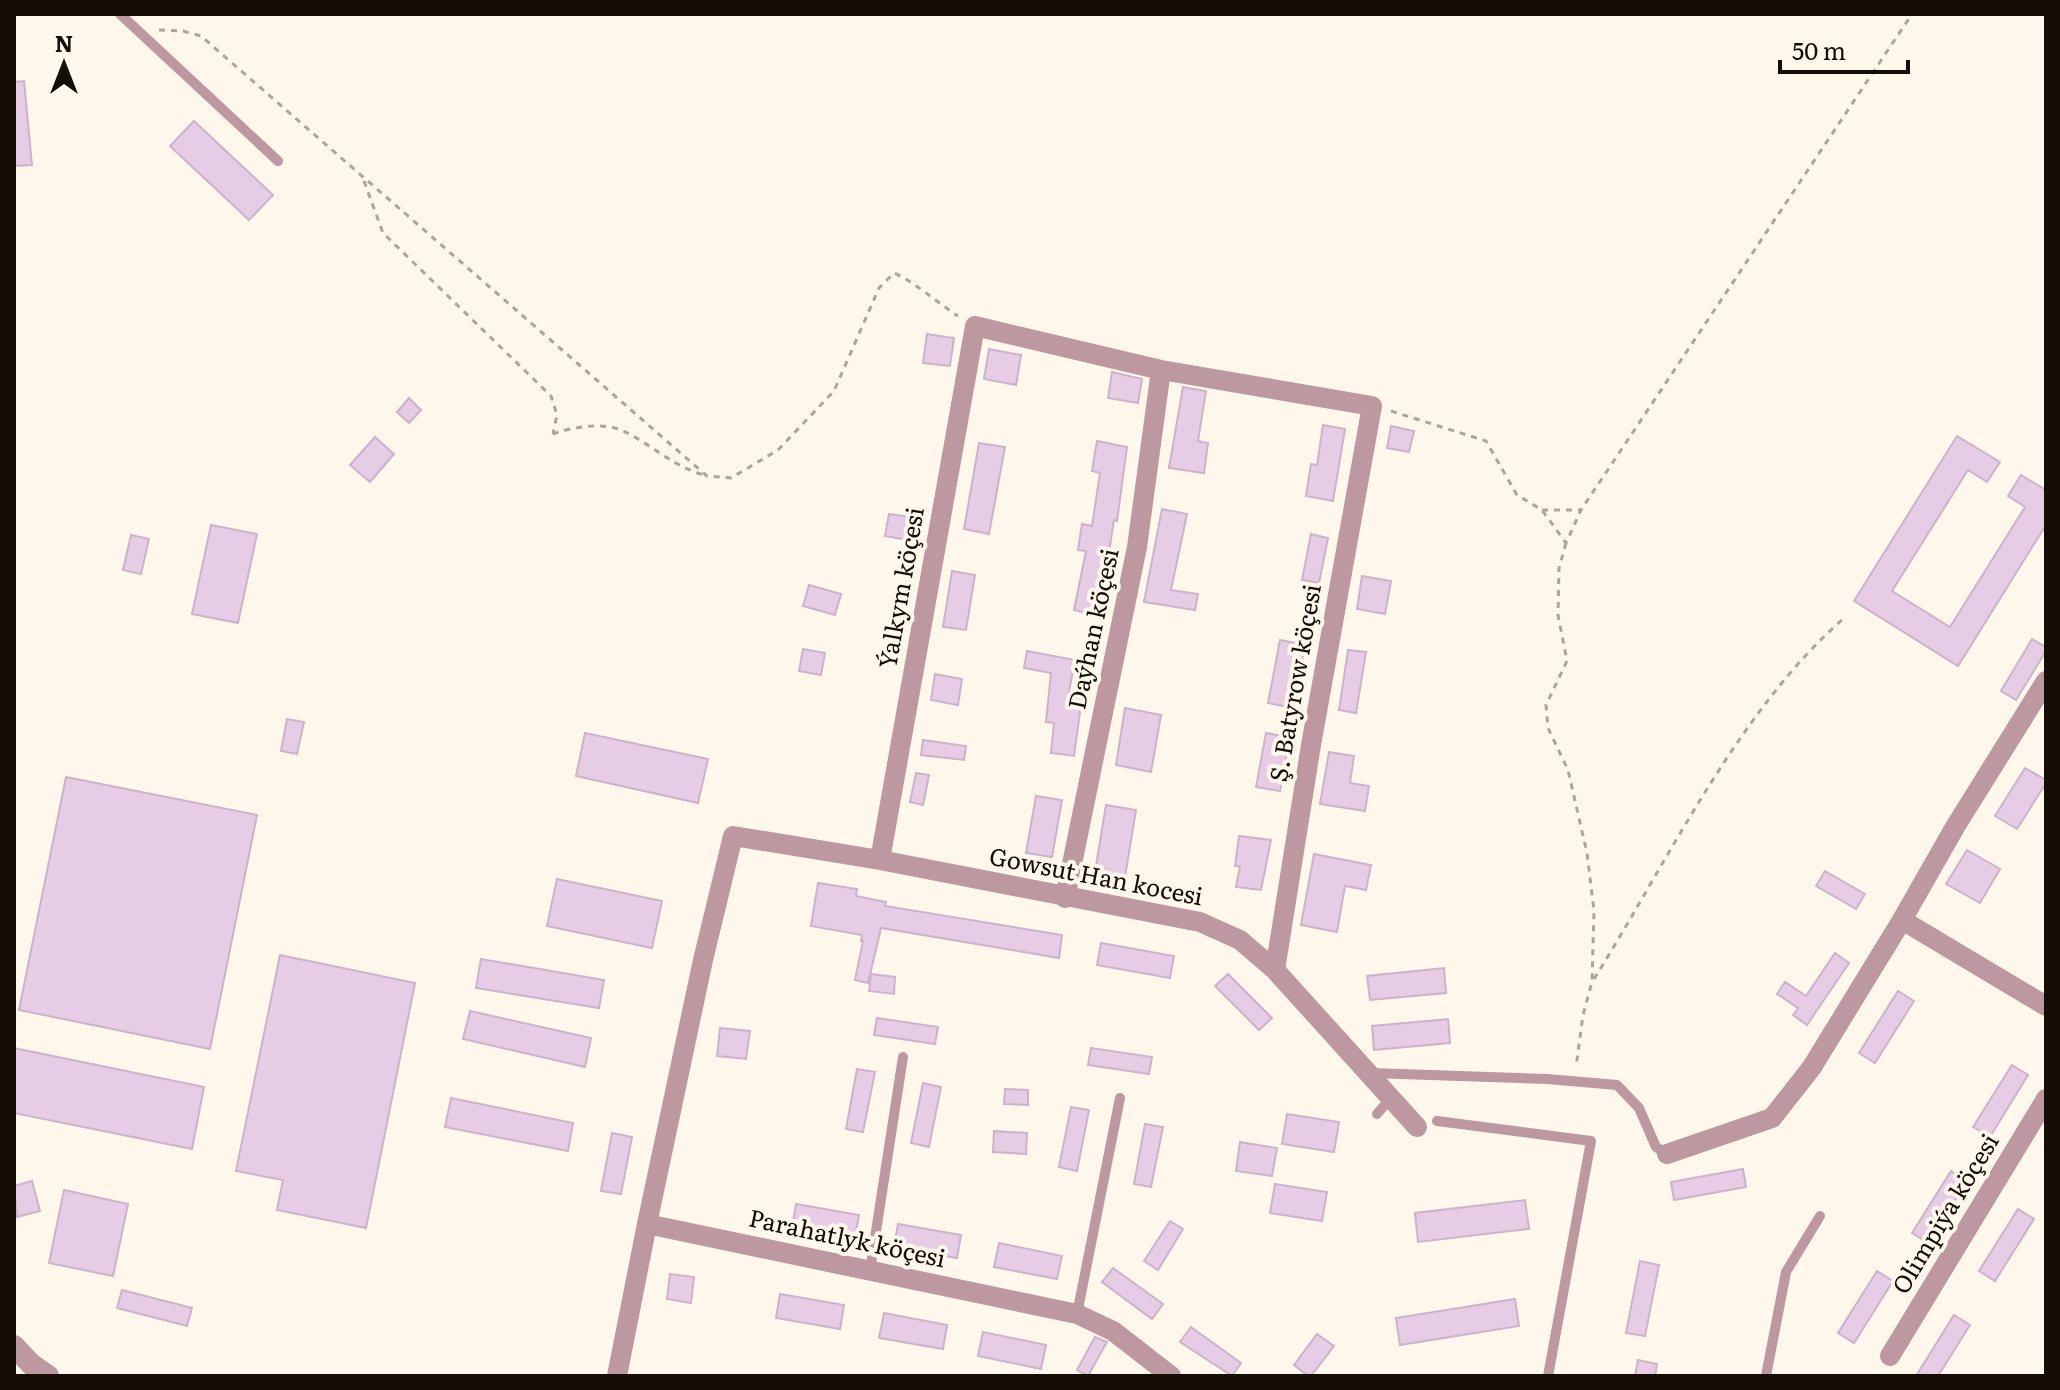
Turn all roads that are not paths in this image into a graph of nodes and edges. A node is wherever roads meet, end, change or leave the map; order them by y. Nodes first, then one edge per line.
1 (120, 14) edge
2 (278, 161) dead end
3 (1161, 370) junction
4 (2046, 681) edge
5 (880, 860) junction
6 (1065, 898) junction
7 (1902, 920) junction
8 (1275, 970) junction
9 (2046, 1006) edge
10 (903, 1057) dead end
11 (1369, 1073) junction
12 (1120, 1098) dead end
13 (1391, 1098) junction
14 (2046, 1099) edge
15 (1377, 1114) dead end
16 (1427, 1124) joint
17 (1667, 1154) joint
18 (1820, 1216) dead end
19 (647, 1224) junction
20 (870, 1270) junction
21 (1077, 1314) junction
22 (14, 1346) edge
23 (1890, 1356) dead end
24 (48, 1376) edge
25 (617, 1376) edge
26 (1171, 1376) edge
27 (1548, 1376) edge
28 (1766, 1376) edge

1 - 2 lane
3 - 5 street, Ýalkym köçesi
3 - 6 street, Daýhan köçesi
3 - 8 street, Ş. Batyrow köçesi
4 - 7 street
5 - 6 street, Gowsut Han kocesi
5 - 19 street, Gowsut Han kocesi
6 - 8 street, Gowsut Han kocesi
7 - 9 street
7 - 17 street
8 - 11 street, Gowsut Han kocesi
10 - 20 lane
11 - 13 street, Gowsut Han kocesi
11 - 17 lane
12 - 21 lane
13 - 15 lane
13 - 16 street, Gowsut Han kocesi
14 - 23 street, Olimpiýa köçesi
16 - 27 lane
18 - 28 lane
19 - 20 street, Parahatlyk köçesi
19 - 25 street
20 - 21 street, Parahatlyk köçesi
21 - 26 street, Parahatlyk köçesi
22 - 24 street

